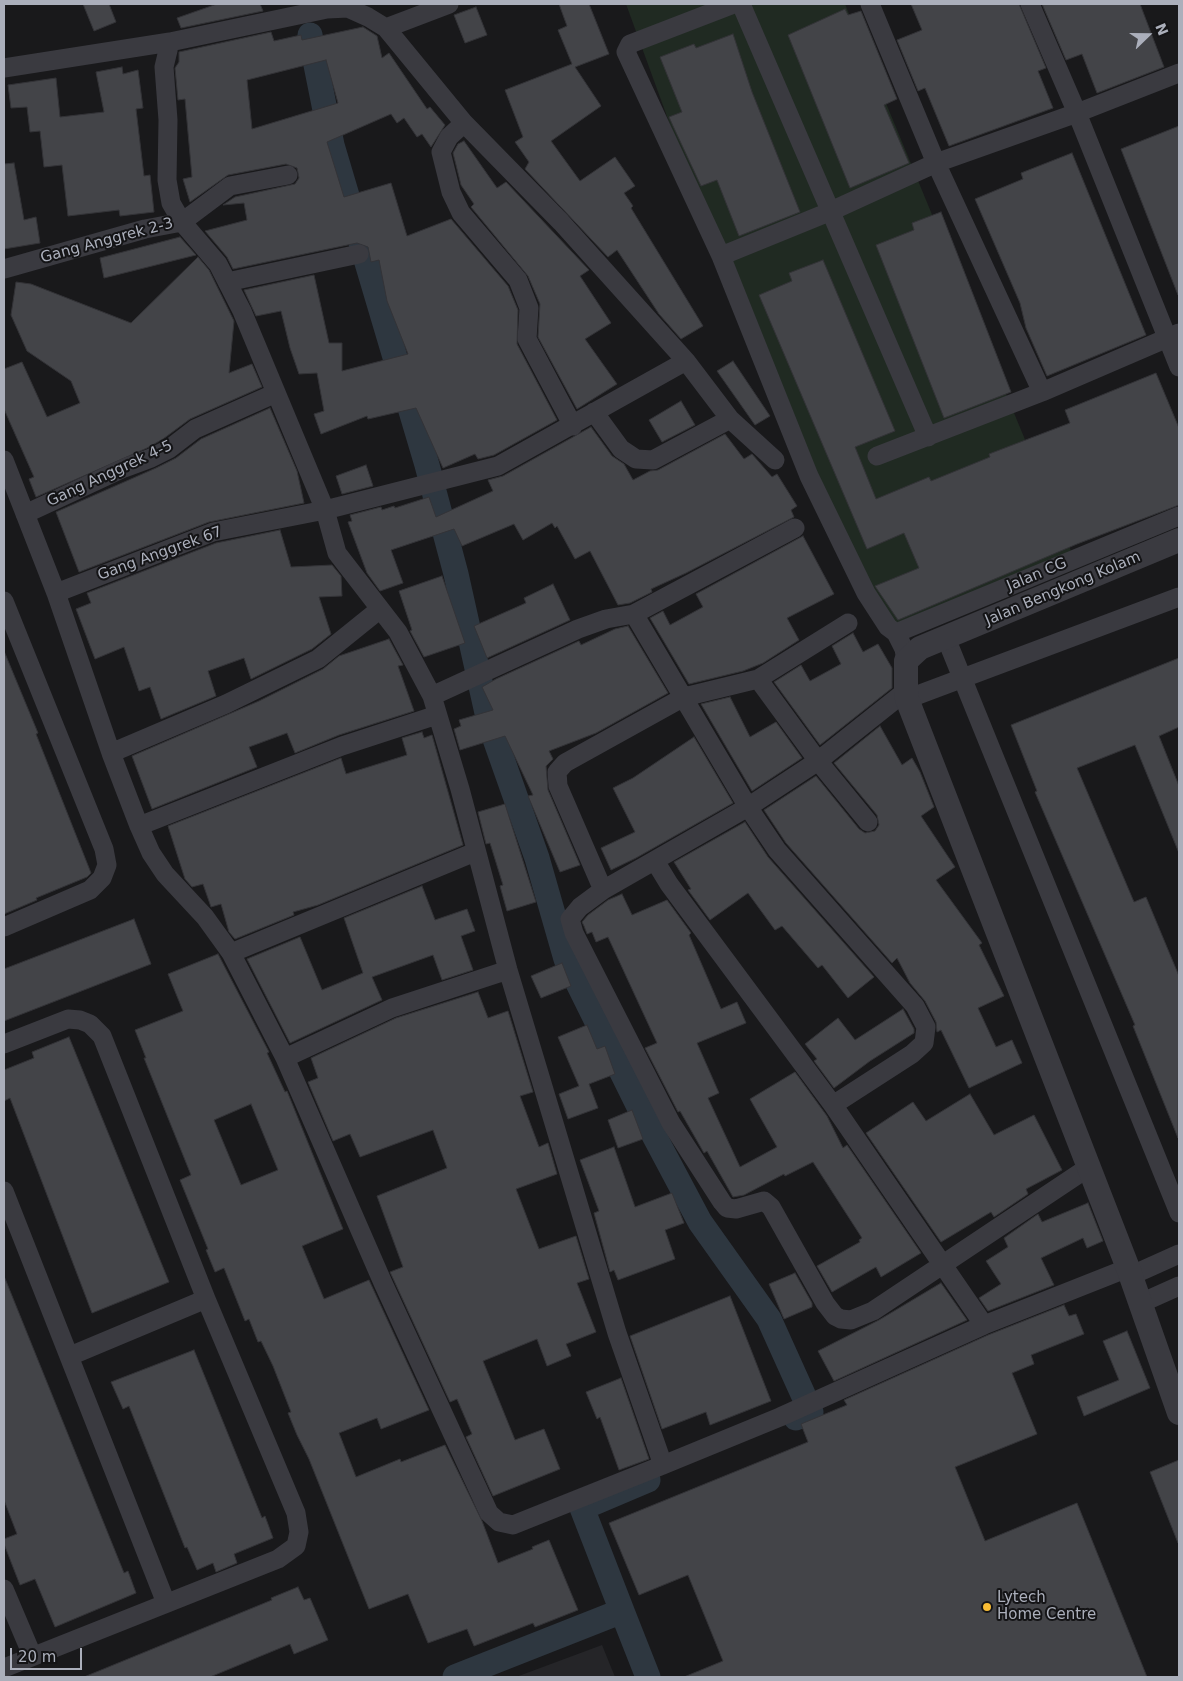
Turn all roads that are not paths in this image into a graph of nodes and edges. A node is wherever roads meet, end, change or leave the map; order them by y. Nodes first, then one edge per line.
1 (449, 4) edge
2 (734, 4) edge
3 (741, 4) edge
4 (870, 4) edge
5 (1030, 4) edge
6 (386, 28) junction
7 (170, 42) junction
8 (4, 68) edge
9 (1179, 73) edge
10 (1077, 112) junction
11 (464, 123) junction
12 (936, 163) junction
13 (288, 175) dead end
14 (829, 212) junction
15 (182, 222) junction
16 (359, 254) dead end
17 (721, 256) junction
18 (4, 269) edge
19 (228, 282) junction
20 (1173, 336) edge
21 (686, 361) junction
22 (1179, 367) edge
23 (1042, 392) junction
24 (276, 393) junction
25 (594, 412) junction
26 (730, 419) junction
27 (573, 426) junction
28 (928, 436) junction
29 (877, 456) dead end
30 (4, 460) edge
31 (775, 460) dead end
32 (325, 510) junction
33 (25, 514) junction
34 (1179, 516) edge
35 (795, 528) dead end
36 (1179, 540) edge
37 (56, 593) junction
38 (1179, 597) edge
39 (4, 601) edge
40 (380, 609) junction
41 (634, 614) junction
42 (848, 623) dead end
43 (896, 634) junction
44 (946, 638) junction
45 (906, 662) junction
46 (961, 677) junction
47 (758, 679) junction
48 (906, 695) junction
49 (432, 696) junction
50 (684, 697) junction
51 (437, 715) junction
52 (110, 753) junction
53 (818, 761) junction
54 (748, 807) junction
55 (868, 822) dead end
56 (139, 826) junction
57 (475, 852) junction
58 (654, 861) junction
59 (603, 890) junction
60 (4, 927) edge
61 (231, 953) junction
62 (508, 970) junction
63 (4, 1044) edge
64 (284, 1058) junction
65 (832, 1105) junction
66 (1089, 1167) junction
67 (5, 1198) edge
68 (1179, 1212) edge
69 (1179, 1254) edge
70 (944, 1265) junction
71 (1129, 1272) junction
72 (1179, 1286) edge
73 (206, 1299) junction
74 (1140, 1303) junction
75 (984, 1325) junction
76 (70, 1356) junction
77 (1179, 1413) edge
78 (663, 1465) junction
79 (4, 1589) edge
80 (166, 1603) junction
81 (32, 1655) junction
82 (4, 1668) edge

1 - 6 street
2 - 17 street
3 - 14 street
4 - 12 street
5 - 10 street
6 - 7 street
6 - 11 street
7 - 8 street
7 - 15 street
9 - 10 street
10 - 12 street
10 - 20 street
11 - 21 street
11 - 27 street
12 - 14 street
12 - 23 street
13 - 15 street, Gang Anggrek 2-3
14 - 17 street
14 - 28 street
15 - 18 street, Gang Anggrek 2-3
15 - 19 street
16 - 19 street
17 - 43 street
19 - 24 street
20 - 22 street
20 - 23 street
21 - 25 street, Gang Anggrek 67
21 - 26 street
23 - 28 street
24 - 32 street
24 - 33 street, Gang Anggrek 4-5
25 - 26 street
25 - 27 street, Gang Anggrek 67
26 - 31 street
27 - 32 street, Gang Anggrek 67
28 - 29 street
30 - 33 street
32 - 37 street, Gang Anggrek 67
32 - 40 street
33 - 37 street
34 - 43 street, Jalan CG
35 - 41 street
36 - 44 street, Jalan Bengkong Kolam
37 - 52 street
38 - 46 street
39 - 60 street
40 - 49 street
40 - 52 street
41 - 49 street
41 - 50 street
42 - 47 street
43 - 45 street
44 - 45 street, Jalan Bengkong Kolam
44 - 46 street
45 - 48 street
46 - 48 street
46 - 68 street
47 - 50 street
47 - 53 street
48 - 53 street
48 - 66 street
49 - 51 street
50 - 54 street
50 - 59 street
51 - 56 street
51 - 57 street
52 - 56 street
53 - 54 street
53 - 55 street
54 - 58 street
54 - 65 street
56 - 61 street
57 - 61 street
57 - 62 street
58 - 59 street
58 - 65 street
59 - 70 street
61 - 64 street
62 - 64 street
62 - 78 street
63 - 73 street
64 - 78 street
65 - 70 street
66 - 70 street
66 - 71 street
67 - 76 street
69 - 71 street
70 - 75 street
71 - 74 street
71 - 75 street
72 - 74 street
73 - 76 street
73 - 80 street
74 - 77 street
75 - 78 street
76 - 80 street
79 - 81 street
80 - 81 street
81 - 82 street

